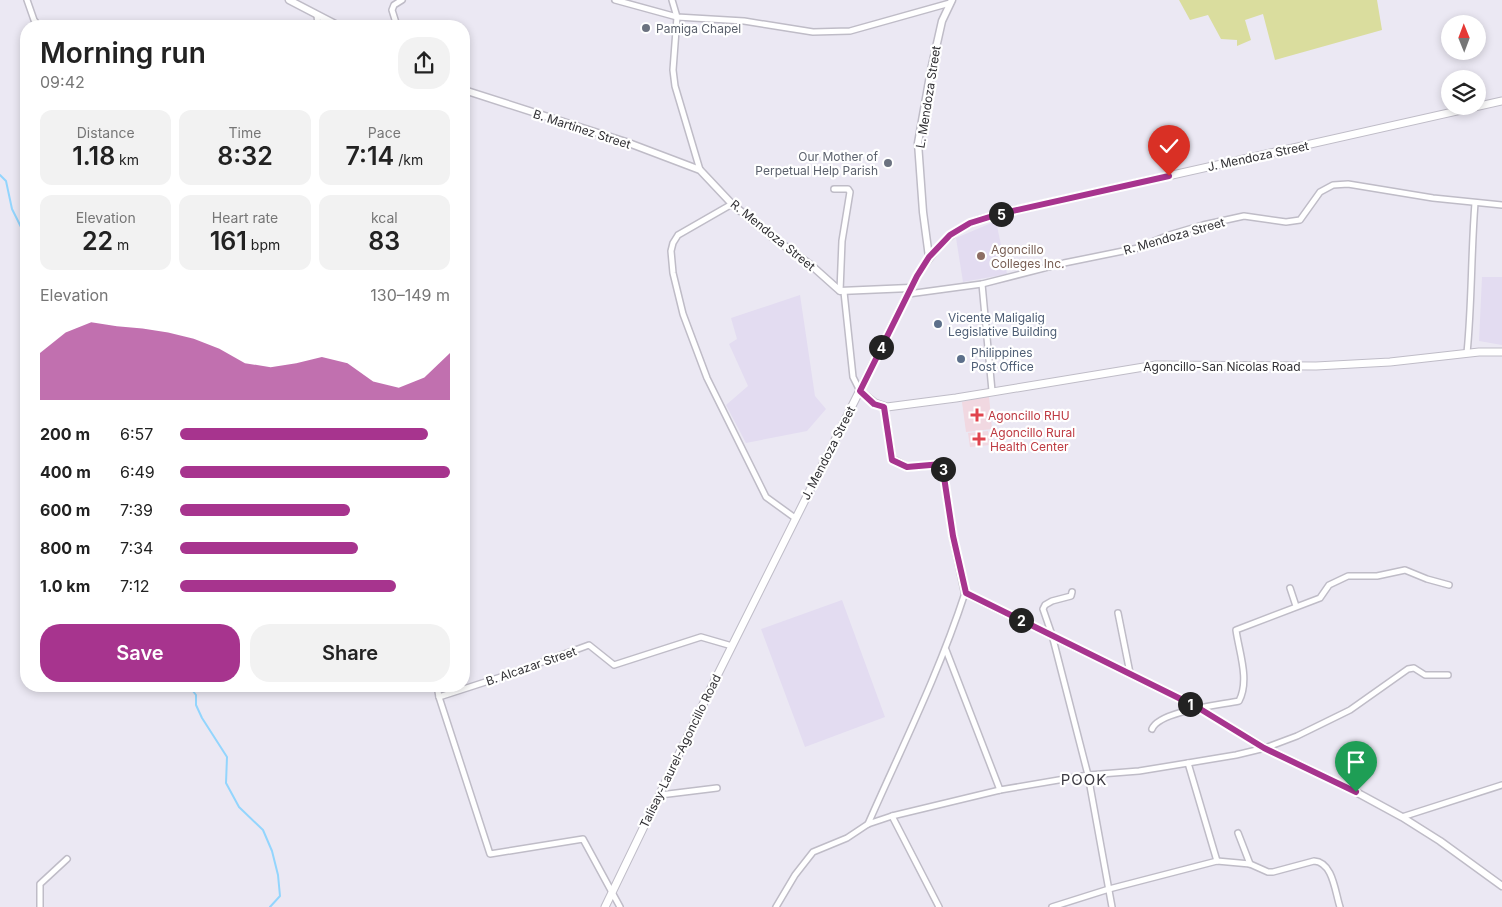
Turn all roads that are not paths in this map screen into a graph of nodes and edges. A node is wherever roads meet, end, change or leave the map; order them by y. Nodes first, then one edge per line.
1 (27, 0) edge
2 (288, 0) edge
3 (402, 0) edge
4 (615, 0) edge
5 (672, 0) edge
6 (951, 1) edge
7 (317, 15) junction
8 (677, 17) junction
9 (34, 20) edge
10 (317, 20) edge
11 (327, 20) edge
12 (395, 20) edge
13 (470, 92) edge
14 (1502, 101) edge
15 (700, 170) junction
16 (834, 189) dead end
17 (1475, 203) junction
18 (732, 204) junction
19 (1502, 205) edge
20 (929, 257) junction
21 (982, 284) junction
22 (909, 291) junction
23 (842, 292) junction
24 (1502, 352) edge
25 (1467, 353) junction
26 (860, 391) junction
27 (992, 391) junction
28 (884, 407) junction
29 (796, 518) junction
30 (1449, 585) dead end
31 (1290, 588) dead end
32 (1072, 592) dead end
33 (966, 593) junction
34 (757, 596) joint
35 (1296, 606) junction
36 (1118, 613) dead end
37 (1052, 635) junction
38 (732, 646) junction
39 (946, 649) junction
40 (1130, 673) junction
41 (1448, 675) dead end
42 (470, 687) edge
43 (438, 692) edge
44 (454, 692) edge
45 (439, 697) junction
46 (1197, 707) junction
47 (1152, 729) dead end
48 (1264, 748) junction
49 (1188, 763) junction
50 (1088, 775) junction
51 (1502, 784) edge
52 (717, 788) dead end
53 (1000, 790) junction
54 (660, 795) junction
55 (892, 816) junction
56 (1402, 817) junction
57 (868, 824) junction
58 (1238, 833) dead end
59 (67, 859) dead end
60 (1217, 861) junction
61 (1250, 864) junction
62 (1502, 886) edge
63 (1109, 889) junction
64 (612, 893) junction
65 (40, 907) edge
66 (605, 907) edge
67 (620, 907) edge
68 (776, 907) edge
69 (939, 907) edge
70 (1052, 907) edge
71 (1112, 907) edge
72 (1340, 907) edge

1 - 9 street
2 - 7 street
3 - 12 street
4 - 8 street
5 - 8 street
6 - 8 street
6 - 20 street, L. Mendoza Street
7 - 10 street
7 - 11 street
8 - 15 street
13 - 15 street, B. Martinez Street
14 - 20 main road, J. Mendoza Street
15 - 18 street, R. Mendoza Street
16 - 23 street
17 - 19 street, R. Mendoza Street
17 - 21 street, R. Mendoza Street
17 - 25 street
18 - 23 street, R. Mendoza Street
18 - 29 street
20 - 22 main road, J. Mendoza Street
21 - 22 street, R. Mendoza Street
21 - 27 street
22 - 23 street, R. Mendoza Street
22 - 26 main road, J. Mendoza Street
23 - 26 street
24 - 25 main road, Agoncillo-San Nicolas Road
25 - 27 main road, Agoncillo-San Nicolas Road
26 - 28 main road
26 - 29 main road, J. Mendoza Street
27 - 28 main road, Agoncillo-San Nicolas Road
28 - 33 street
29 - 34 main road, J. Mendoza Street
30 - 35 street
31 - 35 street
32 - 37 street
33 - 37 street
33 - 39 street
34 - 38 main road, Talisay-Laurel-Agoncillo Road
35 - 46 street
36 - 40 street
37 - 40 street
37 - 50 street
38 - 42 street, B. Alcazar Street
38 - 54 main road, Talisay-Laurel-Agoncillo Road
39 - 53 street
39 - 57 street
40 - 46 street
41 - 48 street
43 - 45 street
44 - 45 street, B. Alcazar Street
45 - 64 street
46 - 47 street
46 - 48 street
48 - 49 street
48 - 56 street
49 - 50 street
49 - 60 street
50 - 53 street
50 - 63 street
51 - 56 street
52 - 54 street
53 - 55 street
54 - 64 main road, Talisay-Laurel-Agoncillo Road
55 - 57 street
55 - 69 street
56 - 62 street
57 - 68 street
58 - 61 street
59 - 65 street
60 - 61 street
60 - 63 street
61 - 72 street
63 - 70 street
63 - 71 street
64 - 66 main road, Talisay-Laurel-Agoncillo Road
64 - 67 street

